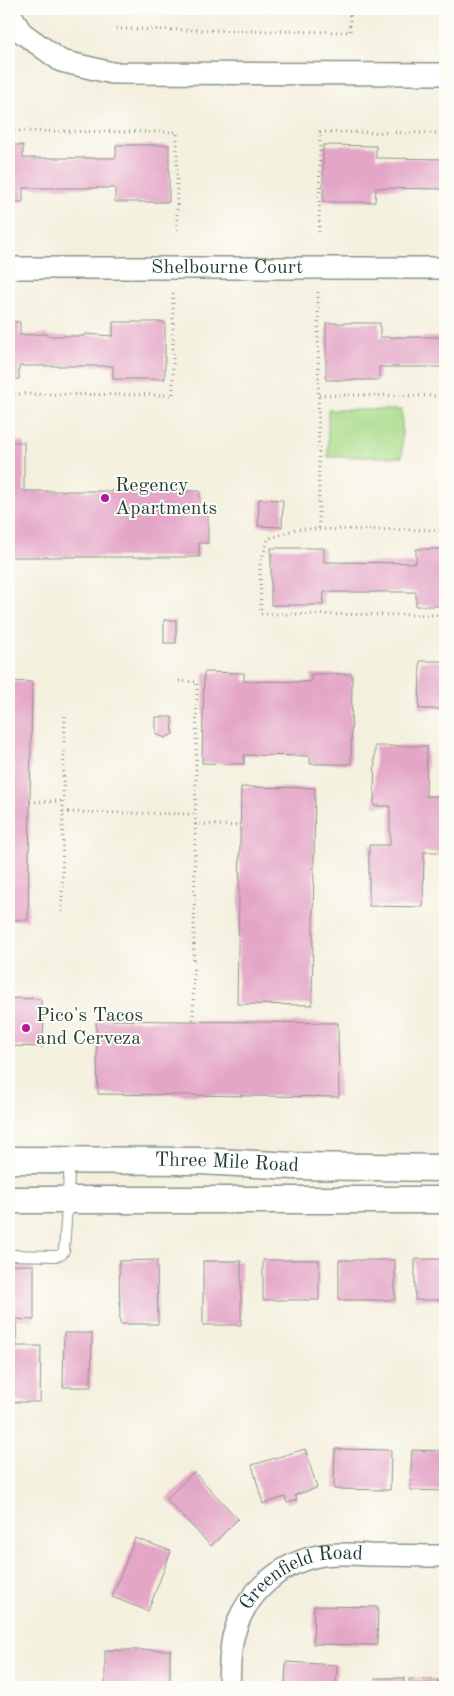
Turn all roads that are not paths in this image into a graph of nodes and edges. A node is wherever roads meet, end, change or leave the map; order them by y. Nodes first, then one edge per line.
1 (9, 11) edge
2 (445, 74) edge
3 (9, 268) edge
4 (445, 268) edge
5 (9, 1160) edge
6 (70, 1161) junction
7 (445, 1168) edge
8 (9, 1200) edge
9 (67, 1200) junction
10 (445, 1200) edge
11 (9, 1256) edge
12 (445, 1556) edge
13 (229, 1687) edge

1 - 2 street
3 - 4 street, Shelbourne Court
5 - 6 street, Three Mile Road
6 - 7 street, Three Mile Road
6 - 9 lane
8 - 9 street, Three Mile Road
9 - 10 street, Three Mile Road
9 - 11 lane
12 - 13 street, Greenfield Road

